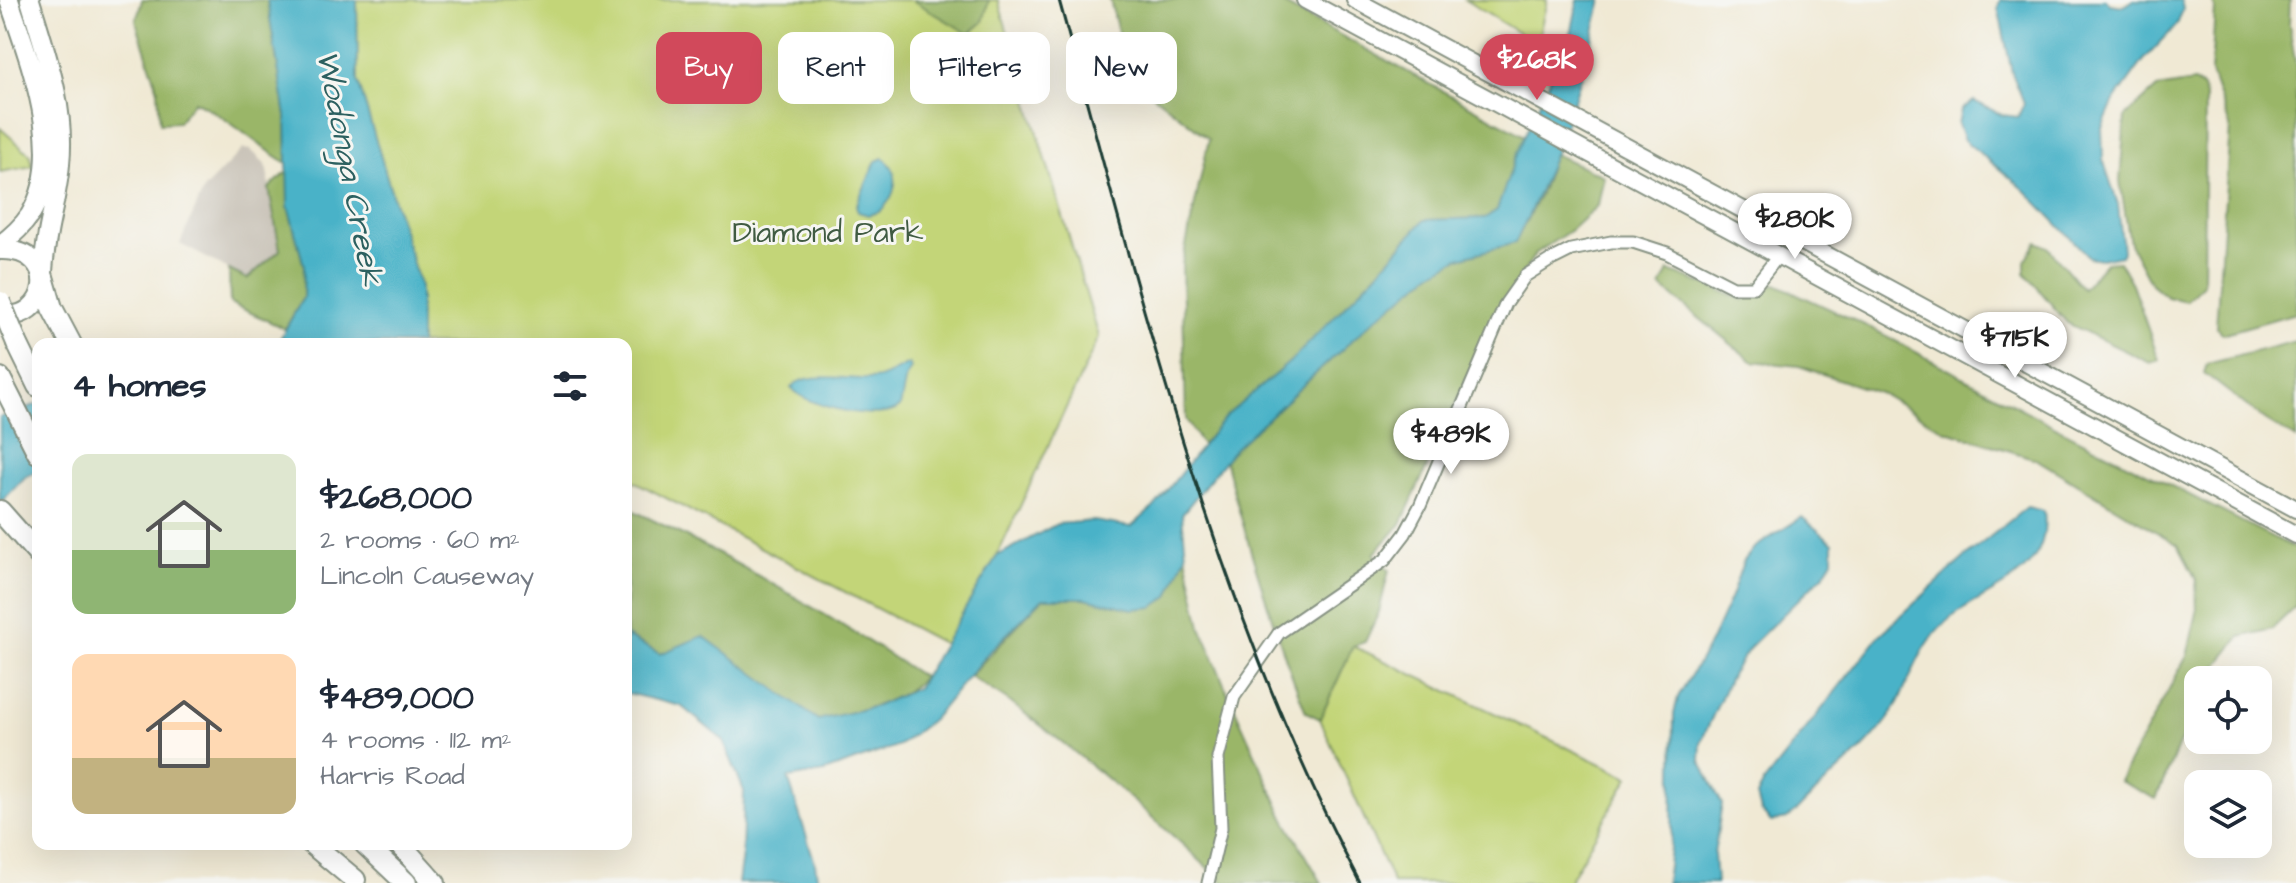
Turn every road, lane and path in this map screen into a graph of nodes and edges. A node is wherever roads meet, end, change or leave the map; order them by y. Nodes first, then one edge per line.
1 (9, 0) edge
2 (30, 0) edge
3 (1305, 0) edge
4 (1355, 0) edge
5 (1789, 235) junction
6 (0, 248) edge
7 (1779, 255) junction
8 (43, 276) junction
9 (0, 302) edge
10 (0, 314) edge
11 (68, 338) edge
12 (32, 373) edge
13 (0, 378) edge
14 (32, 441) edge
15 (2296, 509) edge
16 (0, 511) edge
17 (2296, 535) edge
18 (32, 547) edge
19 (319, 850) edge
20 (327, 850) edge
21 (371, 850) edge
22 (405, 850) edge
23 (357, 881) edge
24 (406, 883) edge
25 (435, 883) edge
26 (1208, 883) edge

1 - 6 main road
2 - 8 main road
3 - 7 main road
4 - 5 main road
5 - 7 main road
5 - 15 main road
6 - 8 main road
7 - 17 main road
7 - 26 street
8 - 10 main road
8 - 11 highway
9 - 12 highway, bridge
13 - 14 highway
16 - 18 highway
19 - 23 highway
20 - 23 highway
21 - 24 highway
22 - 25 highway

